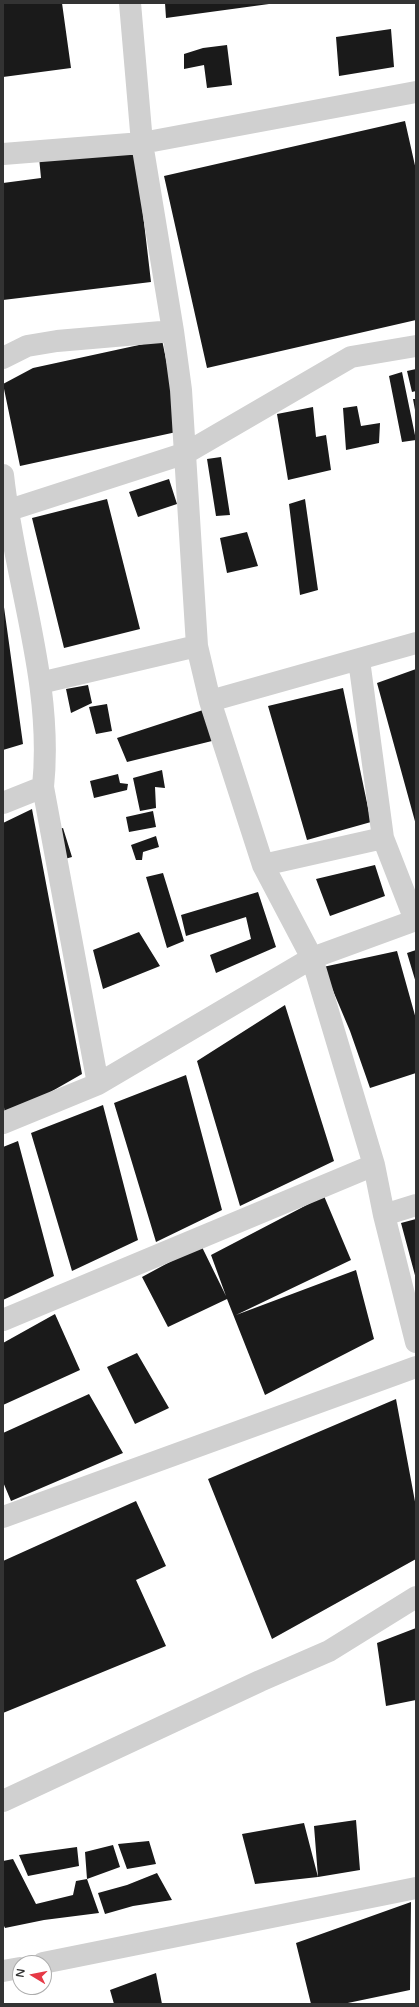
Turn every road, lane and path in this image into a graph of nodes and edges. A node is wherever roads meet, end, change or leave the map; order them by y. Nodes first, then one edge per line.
1 (130, 3) edge
2 (416, 92) edge
3 (142, 143) junction
4 (3, 154) edge
5 (173, 331) junction
6 (416, 346) edge
7 (3, 358) edge
8 (186, 453) junction
9 (3, 475) edge
10 (5, 511) edge
11 (416, 643) edge
12 (197, 646) junction
13 (359, 660) junction
14 (40, 683) junction
15 (210, 701) junction
16 (43, 787) junction
17 (3, 803) edge
18 (383, 838) junction
19 (263, 865) junction
20 (416, 920) edge
21 (312, 958) junction
22 (98, 1084) junction
23 (3, 1123) edge
24 (374, 1165) junction
25 (416, 1205) edge
26 (384, 1215) junction
27 (3, 1320) edge
28 (416, 1342) edge
29 (416, 1367) edge
30 (3, 1516) edge
31 (416, 1597) edge
32 (3, 1801) edge
33 (416, 1888) edge
34 (52, 1961) edge

1 - 3 street
2 - 3 street
3 - 4 street
3 - 5 street
5 - 7 street
5 - 8 street
6 - 8 street
8 - 10 street
8 - 12 street
9 - 10 street
10 - 14 street
11 - 13 street
12 - 14 street
12 - 15 street
13 - 15 street
13 - 18 street
14 - 16 street
15 - 19 street
16 - 17 street
16 - 22 street
18 - 19 street
18 - 20 street
19 - 21 street
20 - 21 street
21 - 22 street
21 - 24 street
22 - 23 street
24 - 26 street
24 - 27 street
25 - 26 street
26 - 28 street
29 - 30 street
31 - 32 street
33 - 34 street

